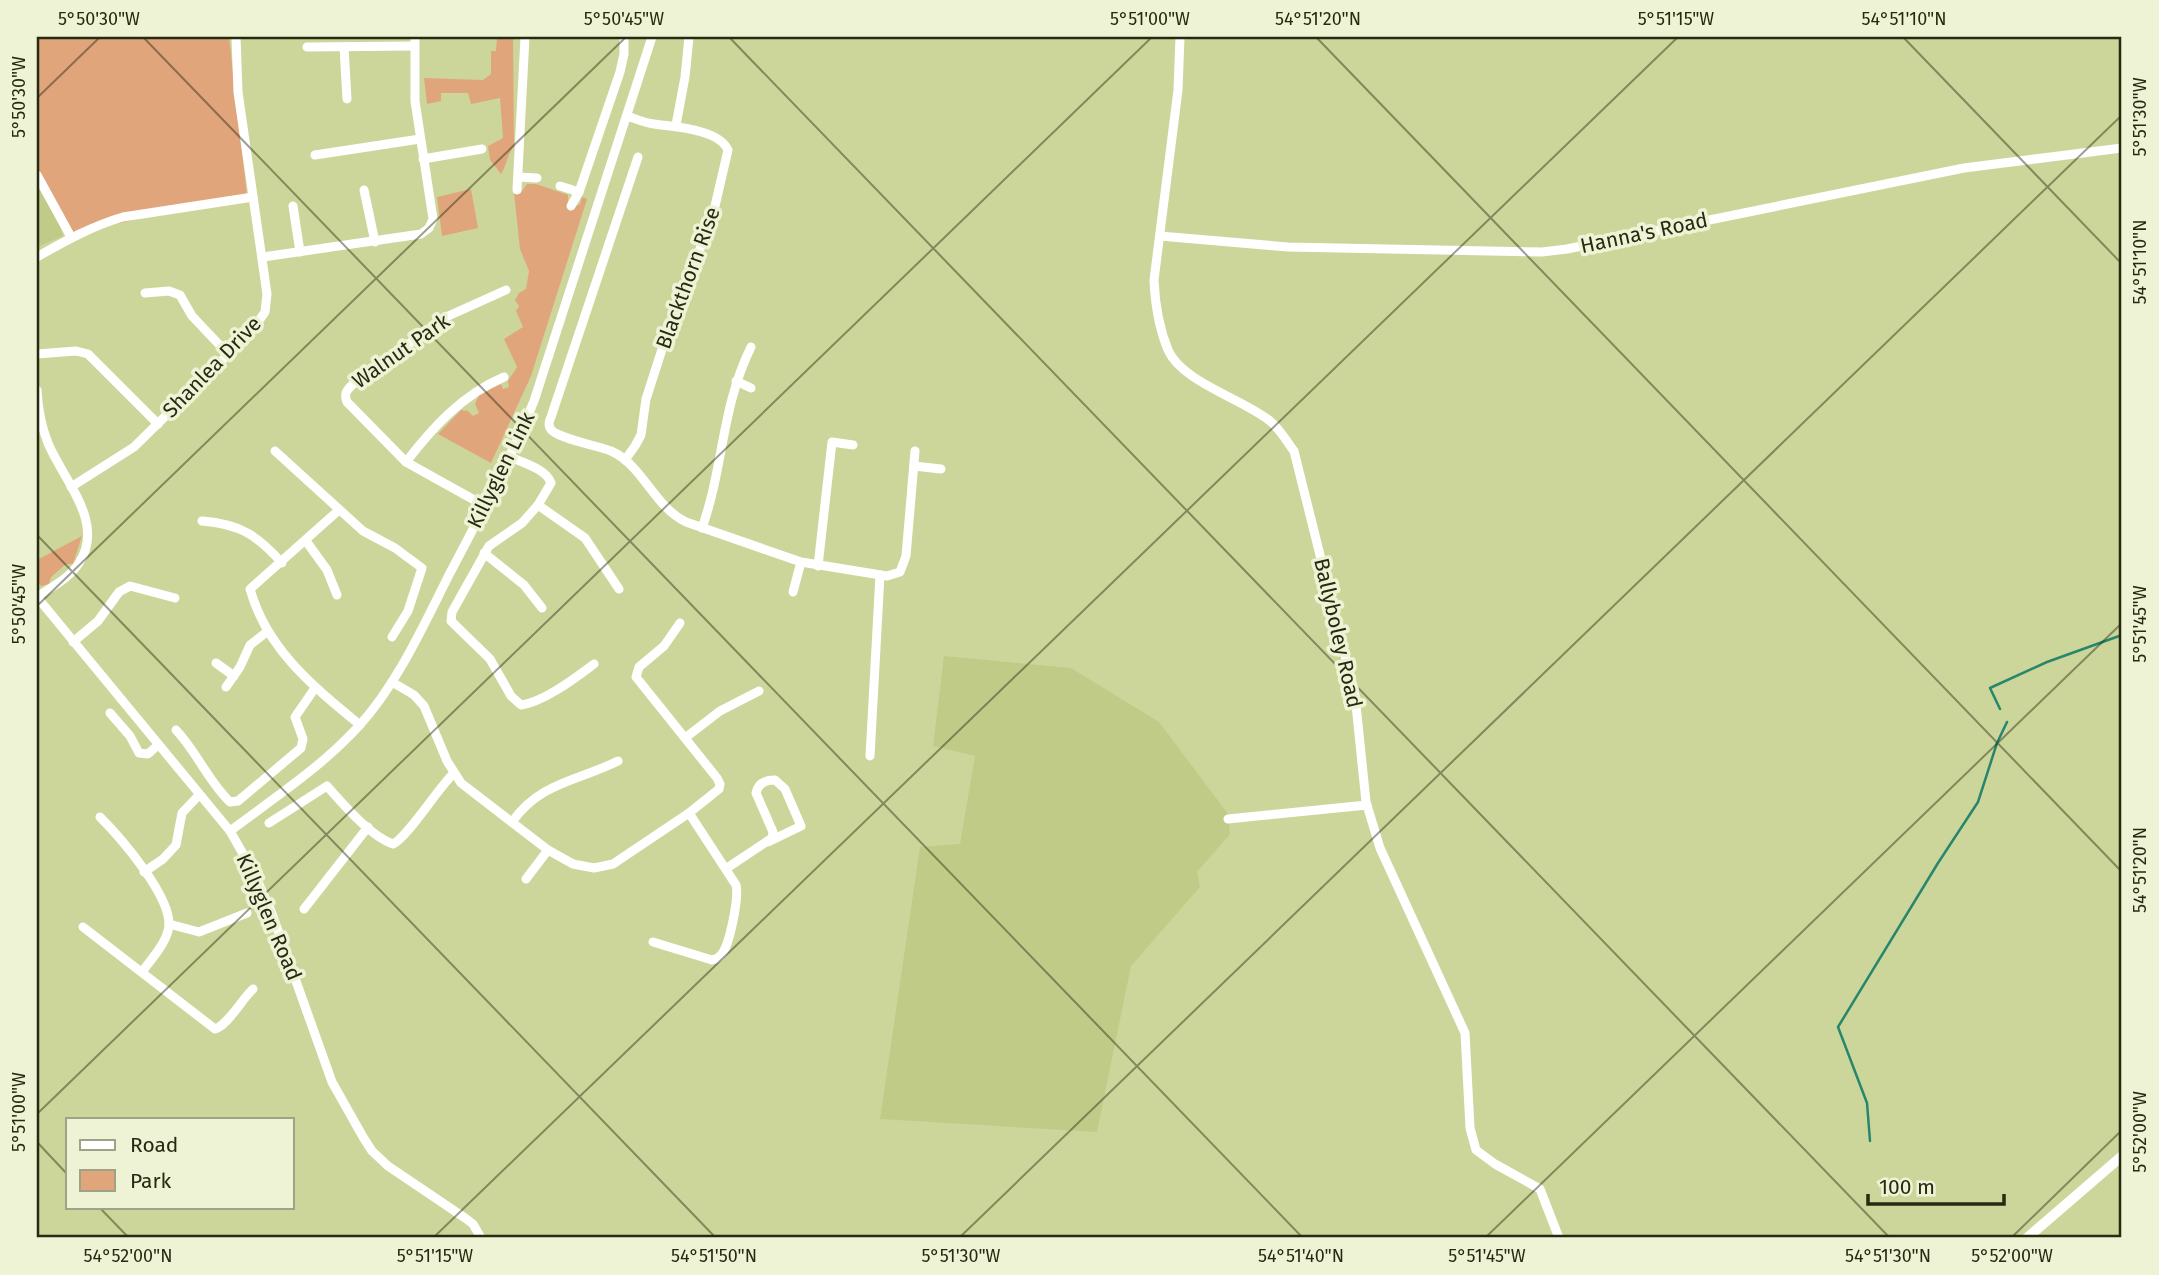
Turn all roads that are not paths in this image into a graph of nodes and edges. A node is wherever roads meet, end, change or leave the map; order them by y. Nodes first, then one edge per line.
1 (236, 37) edge
2 (525, 37) edge
3 (624, 37) edge
4 (652, 37) edge
5 (689, 37) edge
6 (1180, 37) edge
7 (415, 41) edge
8 (307, 47) dead end
9 (344, 47) junction
10 (347, 99) dead end
11 (627, 116) junction
12 (676, 125) junction
13 (420, 139) junction
14 (2122, 148) edge
15 (482, 149) dead end
16 (315, 155) dead end
17 (638, 157) dead end
18 (423, 159) junction
19 (37, 175) edge
20 (518, 177) junction
21 (537, 178) dead end
22 (560, 187) dead end
23 (364, 190) dead end
24 (517, 190) dead end
25 (579, 192) junction
26 (253, 197) junction
27 (292, 206) dead end
28 (571, 206) dead end
29 (1160, 236) junction
30 (71, 237) junction
31 (375, 242) junction
32 (300, 251) junction
33 (37, 257) edge
34 (263, 257) junction
35 (506, 290) dead end
36 (145, 293) dead end
37 (751, 347) dead end
38 (37, 354) edge
39 (229, 355) junction
40 (504, 377) dead end
41 (736, 381) junction
42 (751, 388) dead end
43 (37, 390) edge
44 (158, 424) junction
45 (853, 445) dead end
46 (275, 451) dead end
47 (915, 451) dead end
48 (510, 457) junction
49 (625, 460) junction
50 (406, 462) junction
51 (914, 466) junction
52 (941, 469) dead end
53 (71, 487) junction
54 (538, 505) junction
55 (485, 506) junction
56 (339, 510) junction
57 (202, 521) dead end
58 (697, 526) junction
59 (306, 541) junction
60 (484, 553) junction
61 (801, 562) junction
62 (282, 563) junction
63 (817, 566) junction
64 (880, 575) junction
65 (619, 589) dead end
66 (793, 592) dead end
67 (337, 594) dead end
68 (37, 597) edge
69 (175, 598) dead end
70 (542, 608) dead end
71 (680, 623) dead end
72 (268, 631) junction
73 (392, 637) dead end
74 (73, 642) junction
75 (216, 663) dead end
76 (594, 664) dead end
77 (234, 676) junction
78 (392, 682) junction
79 (226, 687) dead end
80 (315, 688) junction
81 (759, 691) dead end
82 (110, 713) dead end
83 (360, 725) junction
84 (176, 730) dead end
85 (685, 738) junction
86 (158, 745) junction
87 (870, 757) dead end
88 (618, 761) dead end
89 (454, 774) junction
90 (199, 795) junction
91 (1367, 805) junction
92 (689, 813) junction
93 (100, 817) dead end
94 (1228, 819) dead end
95 (512, 822) junction
96 (269, 823) dead end
97 (368, 827) junction
98 (230, 831) junction
99 (768, 842) junction
100 (548, 850) junction
101 (727, 868) junction
102 (144, 872) junction
103 (526, 879) dead end
104 (304, 909) dead end
105 (247, 913) dead end
106 (169, 924) junction
107 (83, 927) dead end
108 (653, 942) dead end
109 (142, 972) junction
110 (253, 989) dead end
111 (2122, 1156) edge
112 (481, 1238) edge
113 (1559, 1238) edge
114 (2027, 1238) edge

1 - 26 street, Shanlea Drive
2 - 20 street
3 - 25 street
4 - 11 street, Killyglen Link
5 - 12 street
6 - 29 street, Ballyboley Road
7 - 9 street
7 - 13 street
8 - 9 street
9 - 10 street
11 - 12 street, Blackthorn Rise
11 - 48 street, Killyglen Link
12 - 49 street, Blackthorn Rise
13 - 16 street
13 - 18 street
14 - 29 street, Hanna's Road
15 - 18 street
17 - 49 street
18 - 31 street
19 - 30 street
20 - 21 street
20 - 24 street
22 - 25 street
23 - 31 street
25 - 28 street
26 - 30 street
26 - 34 street, Shanlea Drive
27 - 32 street
29 - 91 street, Ballyboley Road
30 - 33 street
31 - 32 street
32 - 34 street
34 - 39 street, Shanlea Drive
35 - 50 street, Walnut Park
36 - 39 street
37 - 41 street
38 - 44 street
39 - 44 street, Shanlea Drive
40 - 50 street
41 - 42 street
41 - 58 street
43 - 53 street
44 - 53 street, Shanlea Drive
45 - 63 street
46 - 56 street
47 - 51 street
48 - 54 street
48 - 55 street, Killyglen Link
49 - 58 street
50 - 55 street, Walnut Park
51 - 52 street
51 - 64 street
53 - 68 street
54 - 60 street
54 - 65 street
55 - 78 street, Killyglen Link
56 - 59 street
56 - 73 street
57 - 62 street
58 - 61 street
59 - 62 street
59 - 67 street
60 - 70 street
60 - 76 street
61 - 63 street
61 - 66 street
62 - 72 street
63 - 64 street
64 - 87 street
68 - 74 street, Killyglen Road
69 - 74 street
71 - 85 street
72 - 77 street
72 - 80 street
74 - 86 street, Killyglen Road
75 - 77 street
77 - 79 street
78 - 83 street, Killyglen Link
78 - 89 street
80 - 83 street
80 - 84 street
81 - 85 street
82 - 86 street
83 - 98 street, Killyglen Link
85 - 92 street
86 - 90 street, Killyglen Road
88 - 95 street
89 - 95 street
89 - 97 street
90 - 98 street, Killyglen Road
90 - 102 street
91 - 94 street
91 - 113 street, Ballyboley Road
92 - 100 street
92 - 101 street
93 - 102 street
95 - 100 street
96 - 97 street
97 - 104 street
98 - 112 street, Killyglen Road
99 - 99 street
99 - 101 street
100 - 103 street
101 - 108 street
102 - 106 street
105 - 106 street
106 - 109 street
107 - 109 street
109 - 110 street
111 - 114 main road

